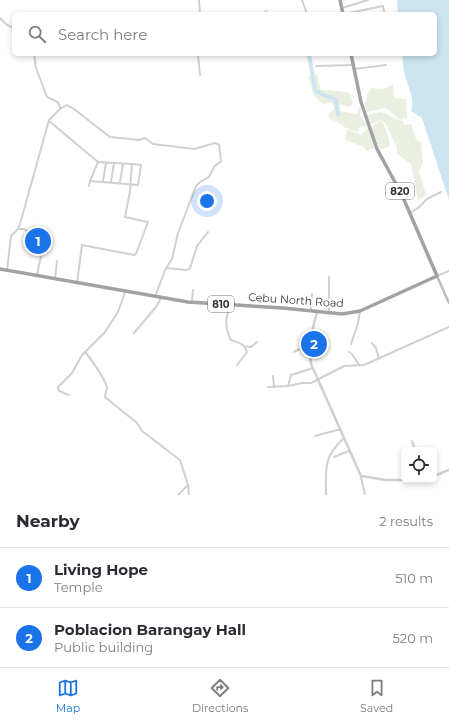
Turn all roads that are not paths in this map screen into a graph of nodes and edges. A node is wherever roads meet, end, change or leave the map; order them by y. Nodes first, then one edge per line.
1 (200, 0) edge
2 (302, 0) edge
3 (340, 0) edge
4 (368, 0) edge
5 (342, 8) junction
6 (200, 12) edge
7 (306, 12) edge
8 (343, 12) edge
9 (354, 12) edge
10 (384, 12) dead end
11 (0, 18) edge
12 (12, 27) edge
13 (34, 56) edge
14 (198, 56) edge
15 (351, 56) edge
16 (353, 64) junction
17 (386, 64) dead end
18 (316, 66) dead end
19 (354, 69) junction
20 (200, 75) dead end
21 (60, 109) junction
22 (49, 121) junction
23 (98, 162) junction
24 (106, 163) junction
25 (114, 163) junction
26 (123, 164) junction
27 (132, 164) junction
28 (90, 181) junction
29 (103, 181) junction
30 (111, 182) junction
31 (120, 182) junction
32 (130, 183) junction
33 (89, 186) dead end
34 (441, 192) dead end
35 (410, 213) junction
36 (20, 224) junction
37 (18, 229) junction
38 (23, 229) junction
39 (208, 232) dead end
40 (57, 261) dead end
41 (166, 268) junction
42 (0, 269) edge
43 (7, 270) junction
44 (449, 271) edge
45 (38, 275) junction
46 (437, 276) junction
47 (329, 278) dead end
48 (55, 279) junction
49 (76, 283) junction
50 (193, 290) dead end
51 (125, 292) junction
52 (312, 294) dead end
53 (155, 297) junction
54 (161, 298) junction
55 (192, 302) junction
56 (449, 303) edge
57 (231, 305) junction
58 (311, 311) junction
59 (360, 311) junction
60 (317, 312) junction
61 (329, 314) junction
62 (449, 327) edge
63 (134, 334) dead end
64 (257, 342) dead end
65 (372, 343) dead end
66 (309, 344) junction
67 (351, 344) dead end
68 (244, 346) junction
69 (85, 352) junction
70 (294, 352) dead end
71 (349, 352) dead end
72 (379, 358) junction
73 (237, 365) dead end
74 (359, 365) junction
75 (313, 368) junction
76 (273, 376) dead end
77 (318, 380) junction
78 (288, 386) junction
79 (268, 387) dead end
80 (274, 387) junction
81 (70, 396) dead end
82 (341, 429) junction
83 (315, 436) dead end
84 (344, 438) junction
85 (412, 441) dead end
86 (414, 447) edge
87 (349, 451) junction
88 (334, 457) dead end
89 (449, 470) edge
90 (437, 475) edge
91 (361, 476) junction
92 (401, 480) edge
93 (188, 485) junction
94 (178, 495) edge
95 (189, 495) edge
96 (326, 495) edge
97 (365, 495) edge

1 - 6 street
2 - 7 street
3 - 5 highway
4 - 5 street
5 - 8 highway
9 - 10 street
11 - 12 street
13 - 21 street
14 - 20 street
15 - 16 highway, 820
16 - 18 street
16 - 19 highway, 820
17 - 19 street
19 - 35 highway, 820
21 - 22 street
21 - 41 street
22 - 23 street
22 - 36 street
23 - 24 street
23 - 28 street
24 - 25 street
24 - 29 street
25 - 26 street
25 - 30 street
26 - 27 street
26 - 31 street
27 - 32 street
27 - 32 street
28 - 29 street
28 - 33 street
29 - 30 street
30 - 31 street
31 - 32 street
32 - 49 street
34 - 35 street
35 - 46 highway, 820
36 - 37 street
36 - 38 street
37 - 38 street
37 - 43 street
38 - 45 street
39 - 41 street
40 - 48 street
41 - 53 street
42 - 43 highway, Cebu North Road / 810
43 - 45 highway, Cebu North Road / 810
44 - 46 street
45 - 48 highway, Cebu North Road / 810
46 - 56 main road
46 - 59 highway, Cebu North Road / 810
47 - 61 street
48 - 49 highway, Cebu North Road / 810
49 - 51 highway, Cebu North Road / 810
50 - 55 street
51 - 53 highway, Cebu North Road / 810
51 - 69 street
52 - 58 street
53 - 54 highway, Cebu North Road / 810
54 - 55 highway, Cebu North Road / 810
54 - 63 street
55 - 57 highway, Cebu North Road / 810
57 - 58 highway, Cebu North Road / 810
57 - 68 street
58 - 60 highway, Cebu North Road / 810
59 - 61 highway, Cebu North Road / 810
59 - 67 street
60 - 61 highway, Cebu North Road / 810
60 - 66 street
62 - 72 street
64 - 68 street
65 - 72 street
66 - 70 street
66 - 75 street
68 - 73 street
69 - 81 street
69 - 93 street
71 - 74 street
72 - 74 street
74 - 77 street
75 - 77 street
75 - 78 street
76 - 80 street
77 - 78 street
77 - 82 street
78 - 80 street
79 - 80 street
82 - 83 street
82 - 84 street
84 - 87 street
84 - 96 street
85 - 86 street
87 - 88 street
87 - 91 street
89 - 90 street
91 - 92 street
91 - 97 street
93 - 94 street
93 - 95 street

